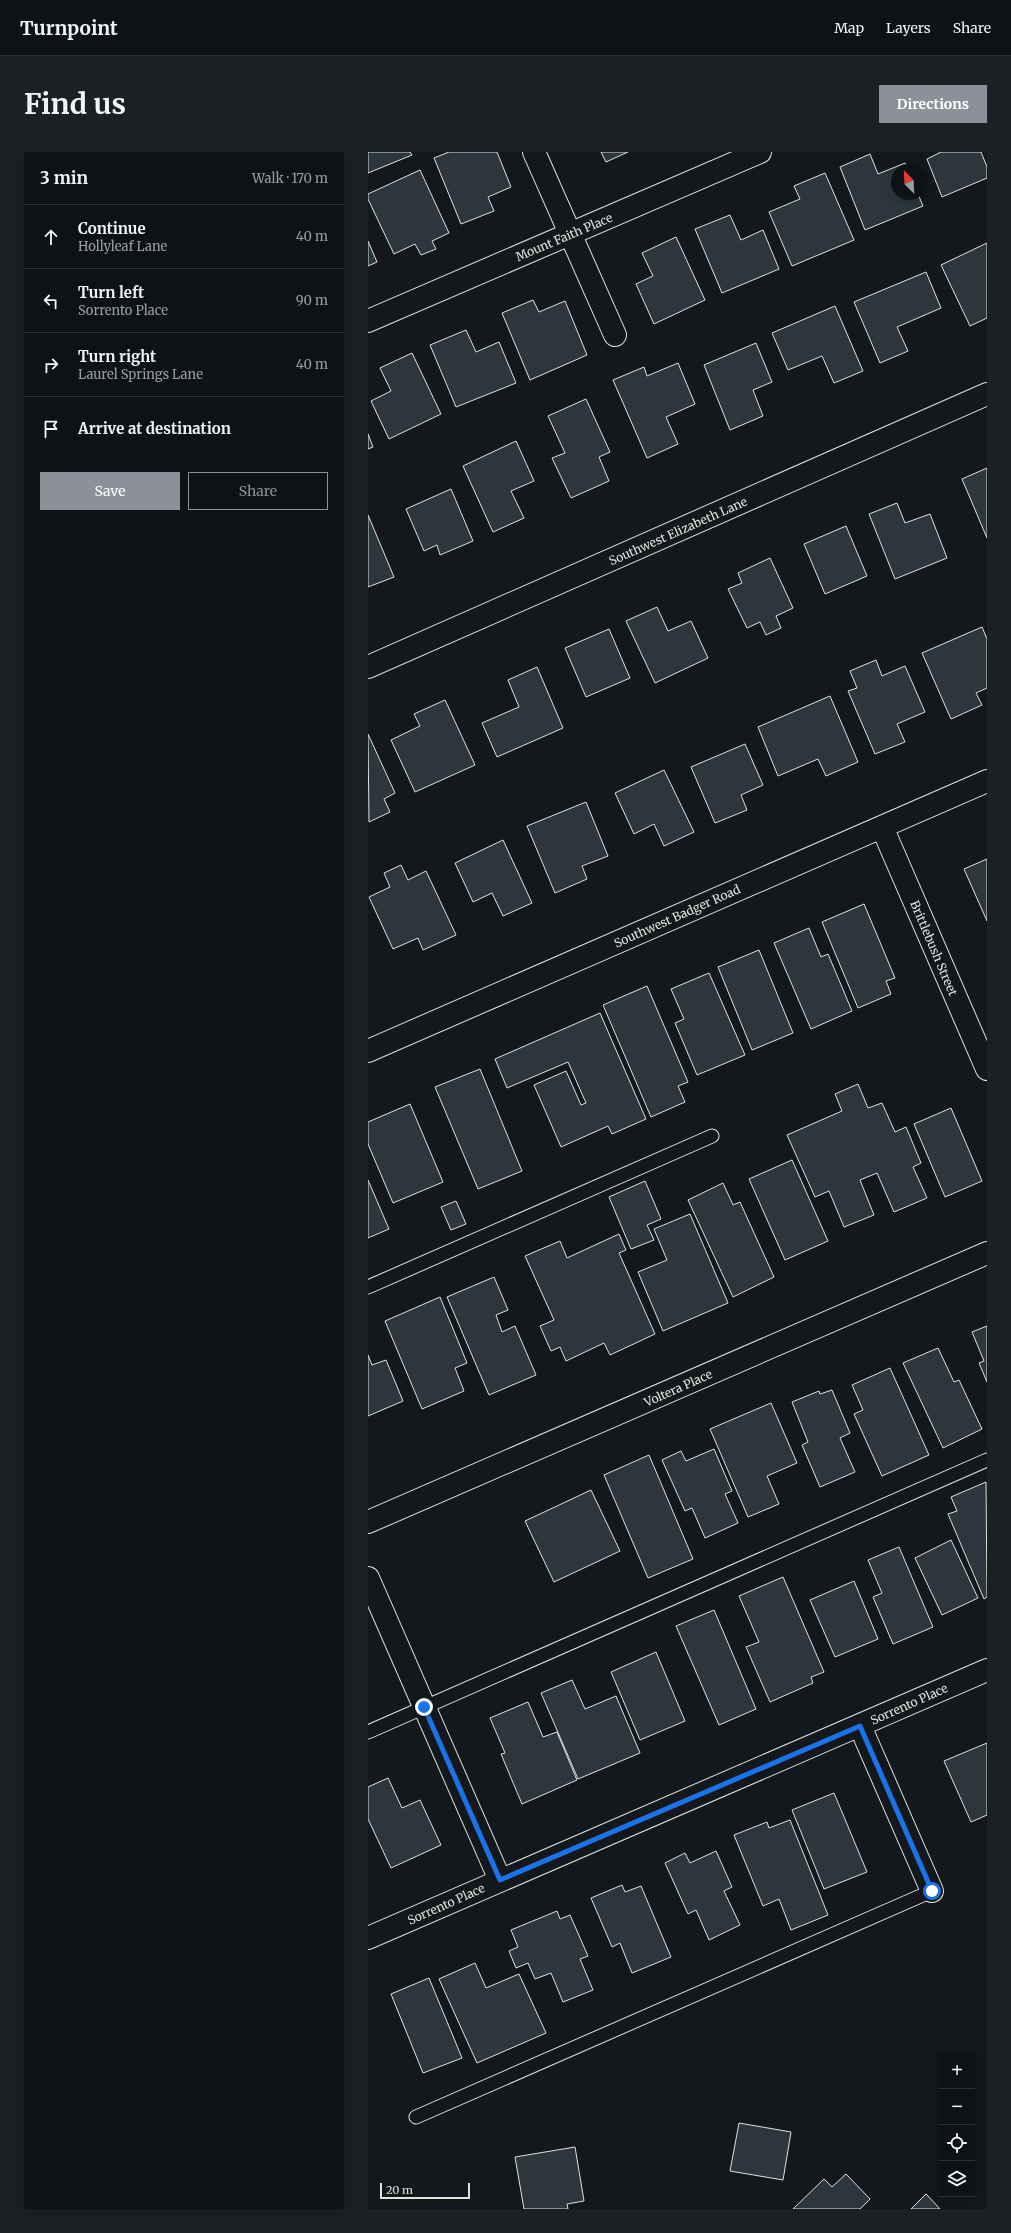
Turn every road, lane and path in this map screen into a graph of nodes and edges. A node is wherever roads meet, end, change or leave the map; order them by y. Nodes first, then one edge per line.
1 (534, 152) edge
2 (760, 152) edge
3 (570, 235) junction
4 (368, 321) edge
5 (615, 335) dead end
6 (987, 394) edge
7 (368, 667) edge
8 (987, 781) edge
9 (882, 827) junction
10 (368, 1051) edge
11 (987, 1069) edge
12 (712, 1136) dead end
13 (987, 1253) edge
14 (368, 1287) edge
15 (987, 1460) edge
16 (368, 1522) edge
17 (368, 1578) edge
18 (987, 1670) edge
19 (424, 1707) junction
20 (860, 1726) junction
21 (368, 1732) edge
22 (500, 1880) junction
23 (932, 1891) joint
24 (368, 1938) edge
25 (416, 2117) dead end

1 - 3 street
2 - 3 street, Mount Faith Place
3 - 4 street, Mount Faith Place
3 - 5 street
6 - 7 street, Southwest Elizabeth Lane
8 - 9 street, Southwest Badger Road
9 - 10 street, Southwest Badger Road
9 - 11 street, Brittlebush Street
12 - 14 lane
13 - 16 street, Voltera Place
15 - 19 lane
17 - 19 street
18 - 20 street, Sorrento Place
19 - 21 lane
19 - 22 street
20 - 22 street, Sorrento Place
20 - 23 street
22 - 24 street, Sorrento Place
23 - 25 lane

